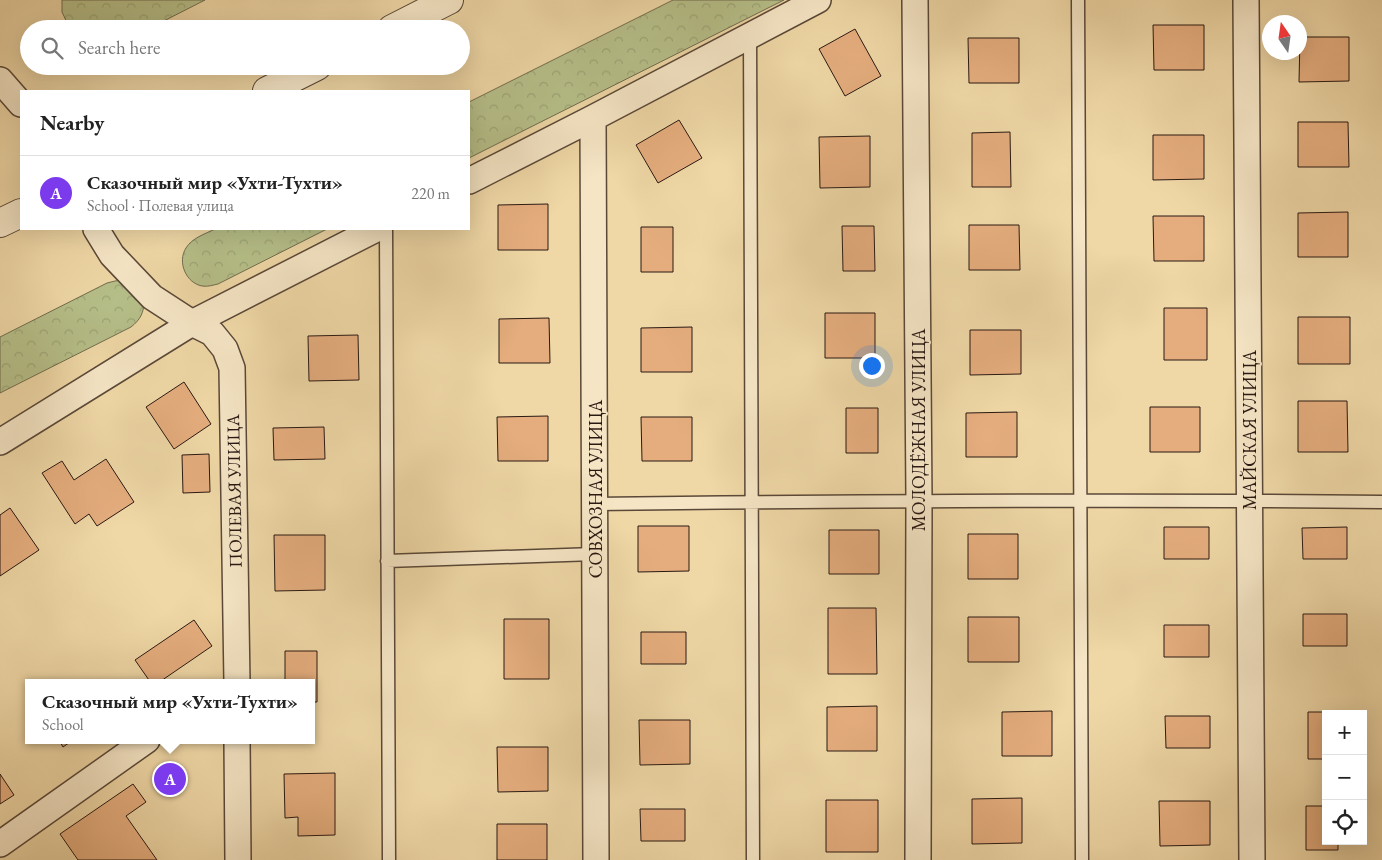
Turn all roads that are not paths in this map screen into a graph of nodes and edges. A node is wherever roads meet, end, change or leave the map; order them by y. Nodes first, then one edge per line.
1 (449, 0) edge
2 (818, 0) edge
3 (915, 0) edge
4 (1078, 0) edge
5 (1246, 0) edge
6 (410, 20) edge
7 (750, 36) junction
8 (299, 75) edge
9 (0, 80) edge
10 (269, 90) edge
11 (20, 103) edge
12 (593, 118) junction
13 (470, 180) edge
14 (20, 213) edge
15 (0, 223) edge
16 (97, 230) edge
17 (374, 230) edge
18 (386, 230) edge
19 (192, 323) junction
20 (0, 442) edge
21 (919, 500) junction
22 (1081, 501) junction
23 (1249, 501) junction
24 (752, 502) junction
25 (1382, 502) edge
26 (594, 504) junction
27 (595, 554) junction
28 (388, 561) junction
29 (234, 679) edge
30 (141, 744) edge
31 (237, 744) edge
32 (0, 844) edge
33 (238, 860) edge
34 (389, 860) edge
35 (596, 860) edge
36 (753, 860) edge
37 (918, 860) edge
38 (1082, 860) edge
39 (1252, 860) edge

1 - 6 street
2 - 7 street
3 - 21 street, МОЛОДЁЖНАЯ УЛИЦА
4 - 22 lane
5 - 23 street, МАЙСКАЯ УЛИЦА
7 - 12 street
7 - 24 lane
8 - 10 street
9 - 11 street
12 - 13 street
12 - 26 street, СОВХОЗНАЯ УЛИЦА
14 - 15 street
16 - 19 street, ПОЛЕВАЯ УЛИЦА
17 - 19 street
18 - 28 lane
19 - 20 street
19 - 29 street, ПОЛЕВАЯ УЛИЦА
21 - 22 lane
21 - 24 lane
21 - 37 street, МОЛОДЁЖНАЯ УЛИЦА
22 - 23 lane
22 - 38 lane
23 - 25 lane
23 - 39 street, МАЙСКАЯ УЛИЦА
24 - 26 lane
24 - 36 lane
26 - 27 street, СОВХОЗНАЯ УЛИЦА
27 - 28 lane
27 - 35 street, СОВХОЗНАЯ УЛИЦА
28 - 34 lane
30 - 32 street
31 - 33 street

